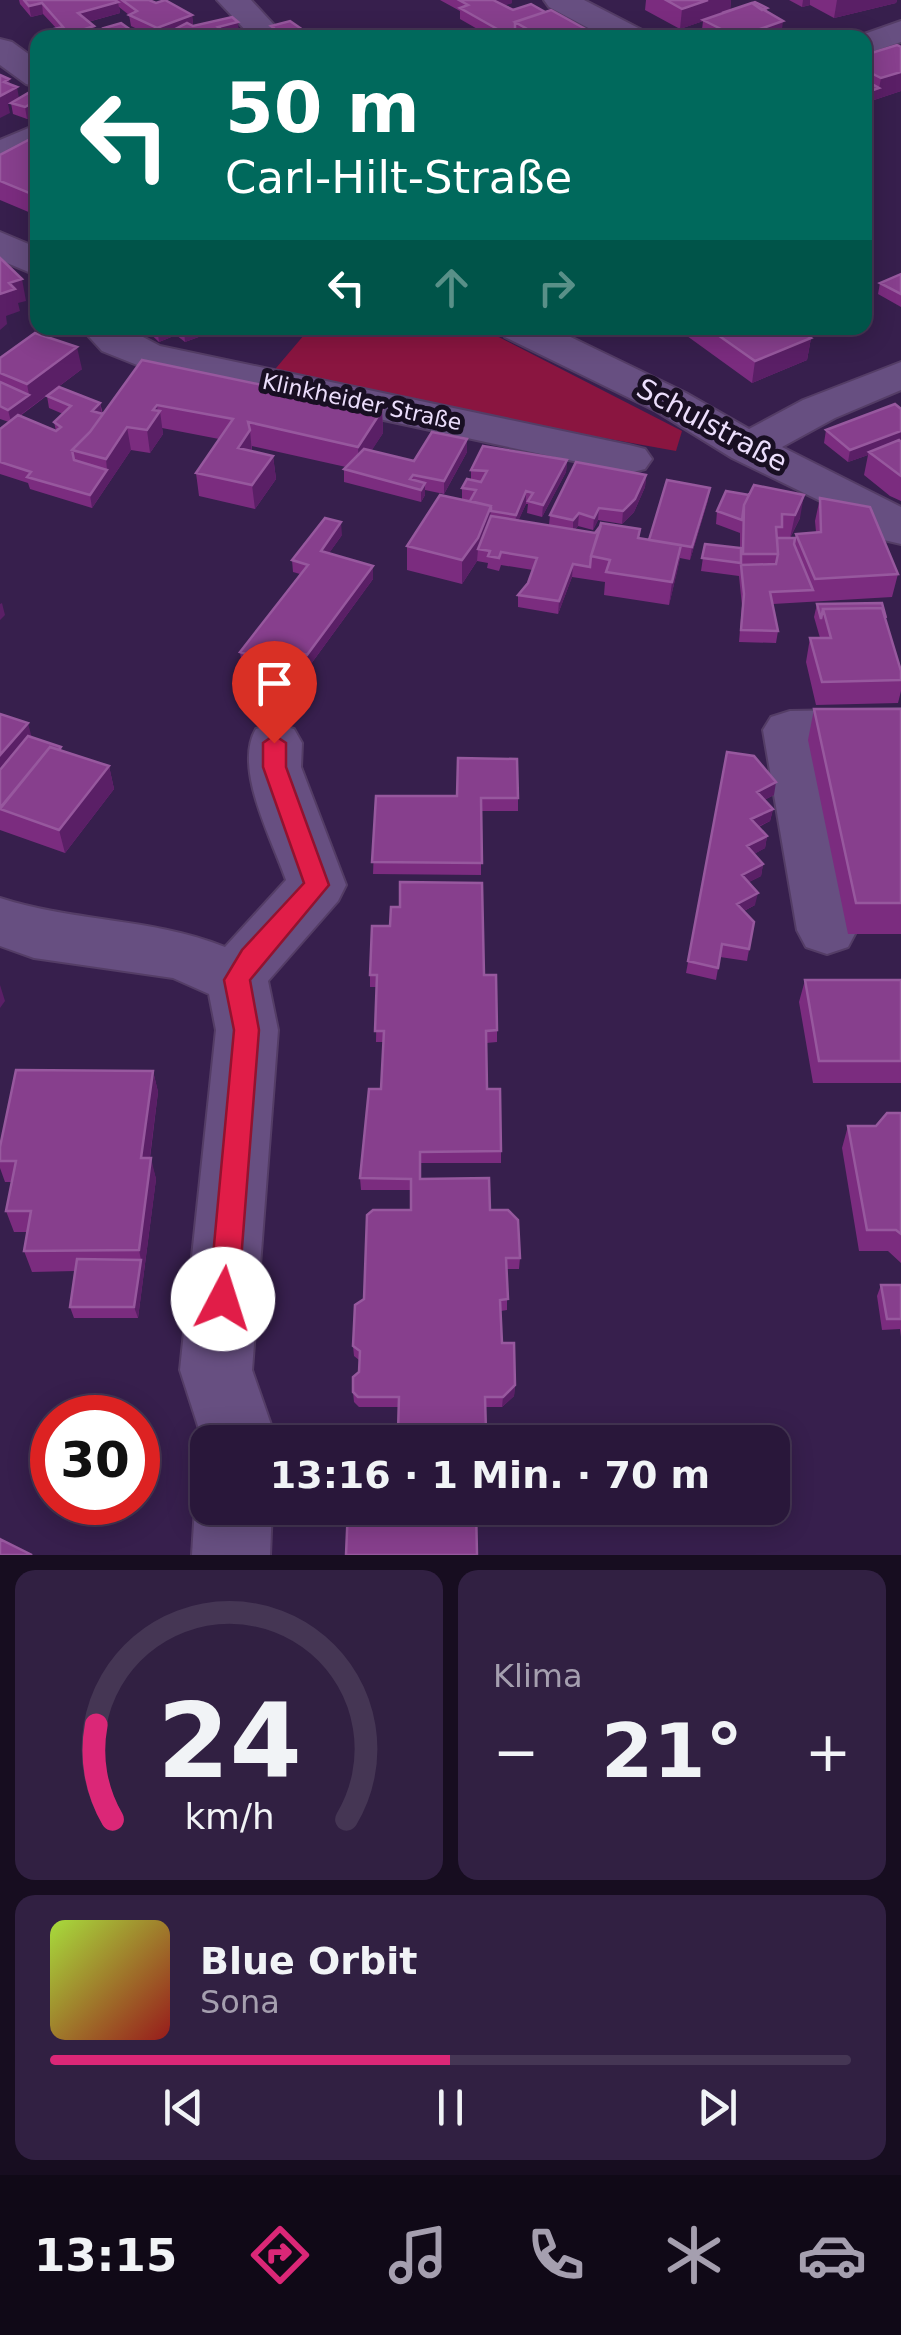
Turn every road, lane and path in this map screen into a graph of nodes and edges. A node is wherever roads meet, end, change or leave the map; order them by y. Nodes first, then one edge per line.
1 (232, 0) edge
2 (560, 0) edge
3 (260, 27) dead end
4 (617, 30) edge
5 (901, 31) edge
6 (872, 41) edge
7 (0, 49) edge
8 (30, 71) edge
9 (30, 139) edge
10 (0, 154) edge
11 (0, 244) edge
12 (30, 260) edge
13 (109, 335) edge
14 (534, 335) edge
15 (901, 376) edge
16 (748, 448) junction
17 (629, 459) dead end
18 (901, 529) edge
19 (901, 728) edge
20 (274, 743) dead end
21 (0, 921) edge
22 (827, 930) dead end
23 (237, 980) junction
24 (234, 1425) edge
25 (233, 1525) edge
26 (231, 1555) edge

1 - 3 street
2 - 4 street
5 - 6 street
7 - 8 street
9 - 10 street
11 - 12 street
13 - 17 street, Klinkheider Straße
14 - 16 street, Schulstraße
15 - 16 street
16 - 18 street, Schulstraße
19 - 22 street
20 - 23 street
21 - 23 street
23 - 24 street
25 - 26 street

